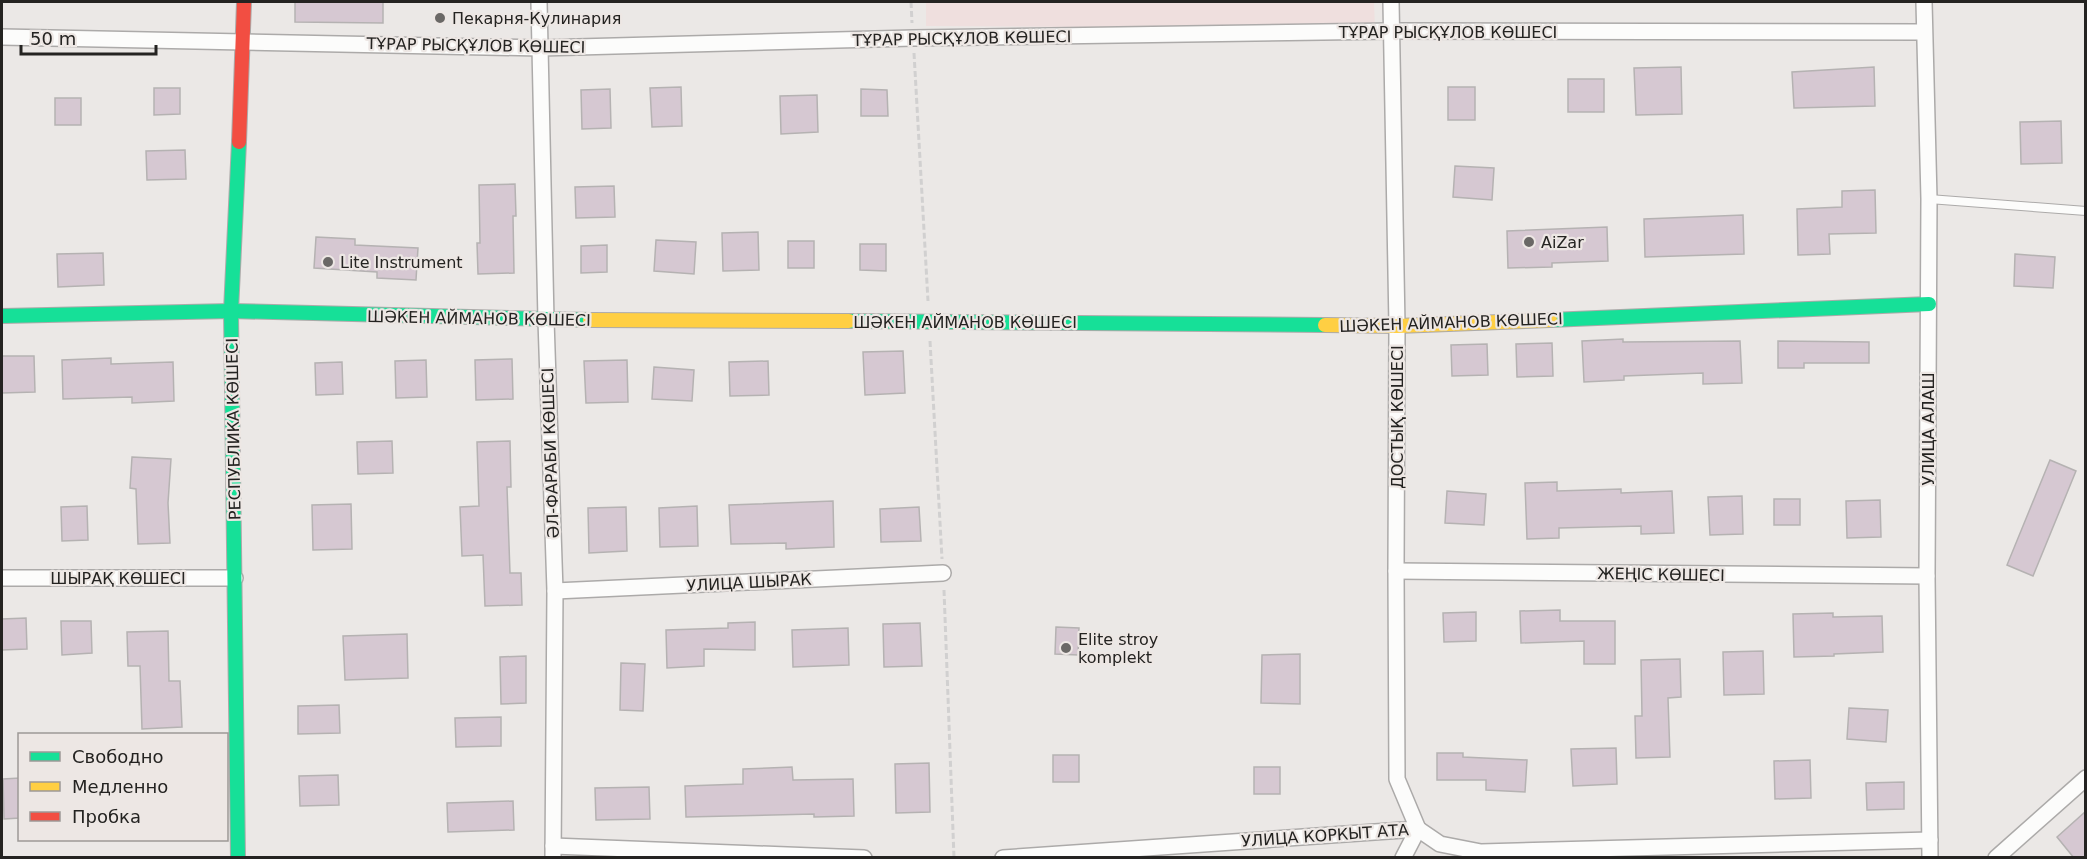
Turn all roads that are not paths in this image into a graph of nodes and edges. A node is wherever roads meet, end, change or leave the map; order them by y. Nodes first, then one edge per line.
1 (244, 2) edge
2 (539, 2) edge
3 (1391, 2) edge
4 (1924, 2) edge
5 (1392, 31) junction
6 (1923, 32) junction
7 (2, 37) edge
8 (244, 42) junction
9 (540, 48) junction
10 (1929, 199) junction
11 (2085, 211) edge
12 (1929, 304) junction
13 (231, 311) junction
14 (2, 316) edge
15 (546, 320) junction
16 (1397, 326) junction
17 (1396, 571) junction
18 (943, 573) road end
19 (1927, 576) junction
20 (2, 578) edge
21 (235, 578) junction
22 (555, 591) junction
23 (2085, 778) edge
24 (1418, 829) junction
25 (1930, 840) junction
26 (553, 852) edge
27 (238, 858) edge
28 (864, 858) edge
29 (1003, 858) edge
30 (1403, 858) edge
31 (1930, 858) edge
32 (1996, 858) edge

1 - 8 street, РЕСПУБЛИКА КӨШЕСІ
2 - 9 street, ӘЛ-ФАРАБИ КӨШЕСІ
3 - 5 street, ДОСТЫҚ КӨШЕСІ
4 - 6 street, УЛИЦА АЛАШ
5 - 6 street, ТҰРАР РЫСҚҰЛОВ КӨШЕСІ
5 - 9 street, ТҰРАР РЫСҚҰЛОВ КӨШЕСІ
5 - 16 street, ДОСТЫҚ КӨШЕСІ
6 - 10 street, УЛИЦА АЛАШ
7 - 8 street, ТҰРАР РЫСҚҰЛОВ КӨШЕСІ
8 - 9 street, ТҰРАР РЫСҚҰЛОВ КӨШЕСІ
8 - 13 street, РЕСПУБЛИКА КӨШЕСІ
9 - 15 street, ӘЛ-ФАРАБИ КӨШЕСІ
10 - 11 lane
10 - 12 street, УЛИЦА АЛАШ
12 - 16 street, ШӘКЕН АЙМАНОВ КӨШЕСІ
12 - 19 street, УЛИЦА АЛАШ
13 - 14 street, ШӘКЕН АЙМАНОВ КӨШЕСІ
13 - 15 street, ШӘКЕН АЙМАНОВ КӨШЕСІ
13 - 21 street, РЕСПУБЛИКА КӨШЕСІ
15 - 16 street, ШӘКЕН АЙМАНОВ КӨШЕСІ
15 - 22 street, ӘЛ-ФАРАБИ КӨШЕСІ
16 - 17 street, ДОСТЫҚ КӨШЕСІ
17 - 19 street, ЖЕҢІС КӨШЕСІ
17 - 24 street, ДОСТЫҚ КӨШЕСІ
18 - 22 street, УЛИЦА ШЫРАК
19 - 25 street, УЛИЦА АЛАШ
20 - 21 street, ШЫРАҚ КӨШЕСІ
21 - 27 street, РЕСПУБЛИКА КӨШЕСІ
22 - 26 street, ӘЛ-ФАРАБИ КӨШЕСІ
23 - 32 street
24 - 25 street, УЛИЦА КОРКЫТ АТА
24 - 29 street, УЛИЦА КОРКЫТ АТА
24 - 30 street
25 - 31 street, УЛИЦА АЛАШ
26 - 28 street

